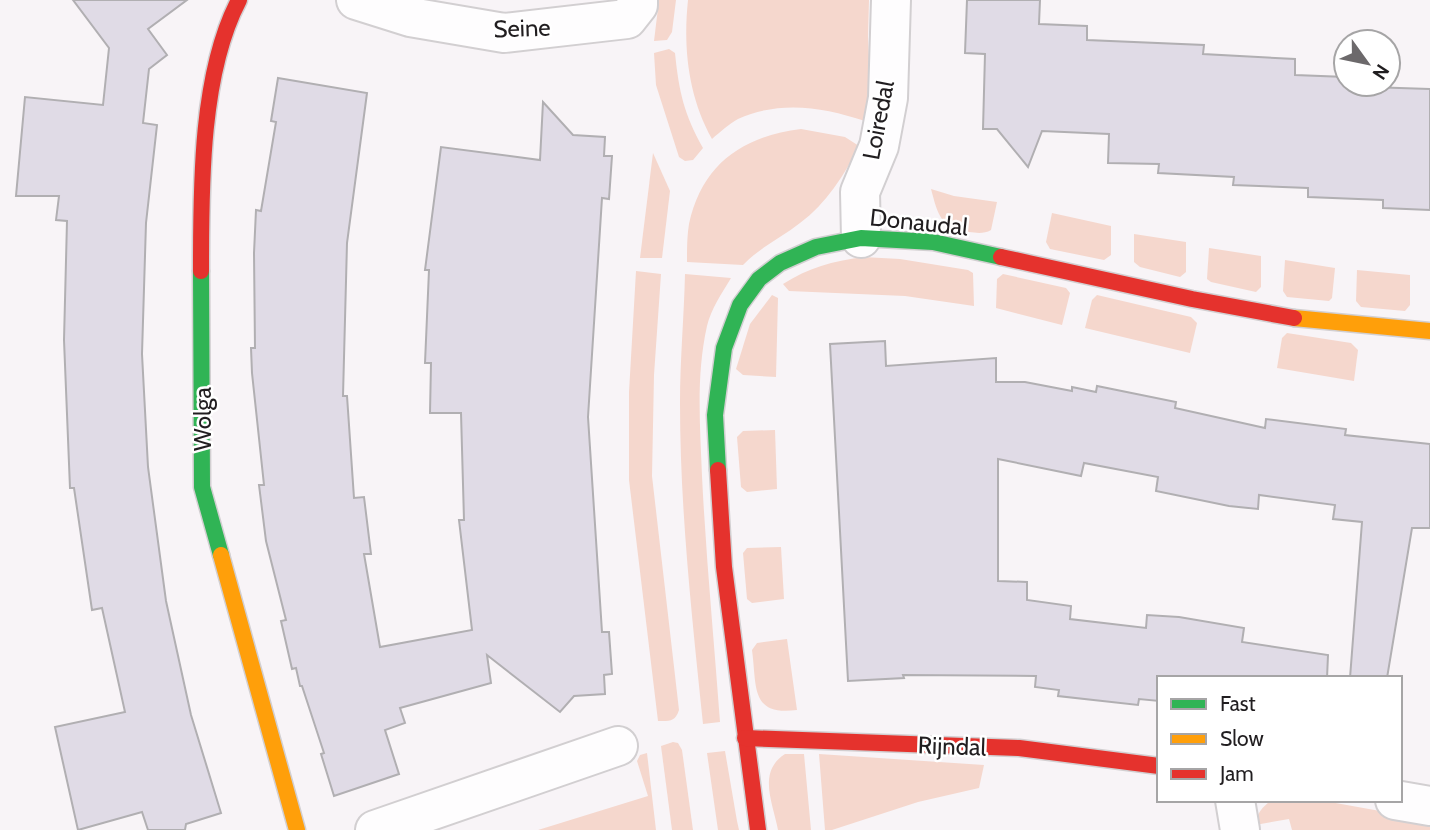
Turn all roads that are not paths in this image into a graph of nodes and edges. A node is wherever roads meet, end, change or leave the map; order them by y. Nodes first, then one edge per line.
1 (239, 0) edge
2 (356, 0) edge
3 (638, 0) edge
4 (891, 0) edge
5 (861, 238) junction
6 (1430, 331) edge
7 (745, 738) junction
8 (618, 746) dead end
9 (1157, 766) edge
10 (1402, 801) edge
11 (1235, 802) edge
12 (1430, 806) edge
13 (296, 830) edge
14 (375, 830) edge
15 (758, 830) edge
16 (1240, 830) edge

1 - 13 street, Wolga
2 - 3 street, Seine
4 - 5 street, Loiredal
5 - 6 street, Donaudal
5 - 7 street, Donaudal
7 - 9 street, Rijndal
7 - 15 street, Donaudal
8 - 14 street
10 - 12 street
11 - 16 street

